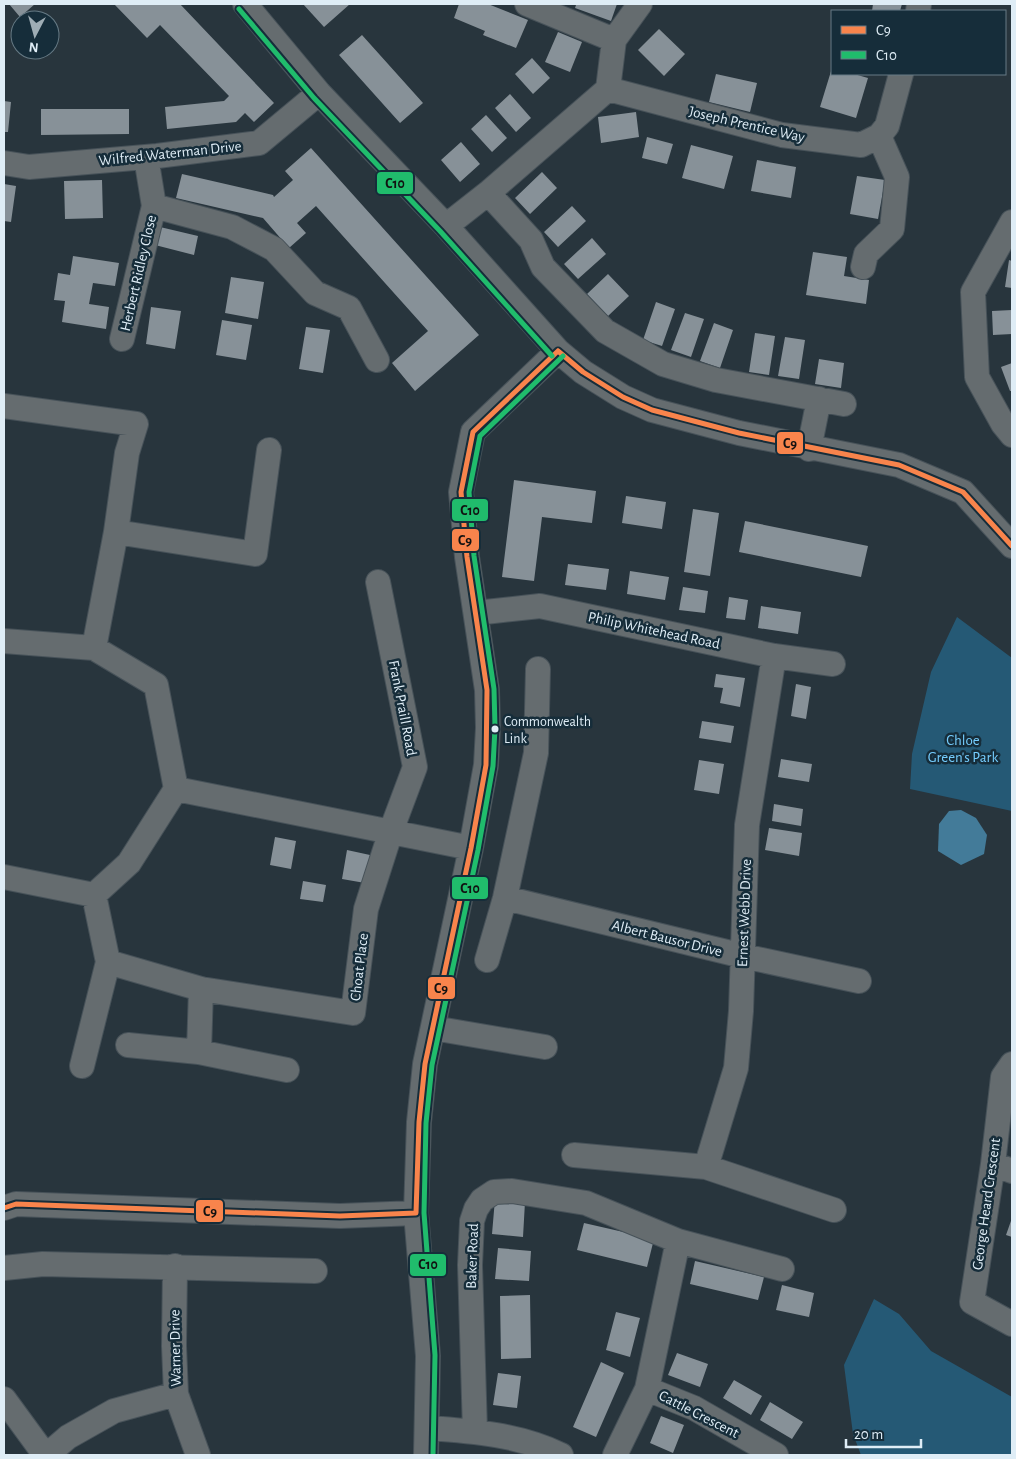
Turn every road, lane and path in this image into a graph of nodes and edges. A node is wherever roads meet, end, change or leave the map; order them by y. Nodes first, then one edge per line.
1 (245, 4) edge
2 (527, 4) edge
3 (640, 4) edge
4 (614, 40) junction
5 (901, 75) edge
6 (608, 88) junction
7 (319, 93) junction
8 (879, 136) junction
9 (146, 157) junction
10 (4, 162) edge
11 (488, 193) junction
12 (154, 206) junction
13 (1012, 222) edge
14 (446, 226) junction
15 (863, 267) dead end
16 (122, 339) dead end
17 (558, 351) junction
18 (377, 360) dead end
19 (819, 399) junction
20 (844, 404) dead end
21 (4, 406) edge
22 (1012, 435) edge
23 (809, 449) junction
24 (269, 450) dead end
25 (116, 532) junction
26 (1012, 544) edge
27 (378, 582) dead end
28 (476, 613) junction
29 (4, 641) edge
30 (94, 648) junction
31 (774, 656) junction
32 (832, 664) dead end
33 (538, 669) dead end
34 (176, 789) junction
35 (391, 831) junction
36 (471, 848) junction
37 (4, 877) edge
38 (94, 895) junction
39 (505, 898) junction
40 (743, 956) junction
41 (487, 960) dead end
42 (108, 962) junction
43 (859, 980) dead end
44 (202, 989) junction
45 (433, 1028) junction
46 (128, 1045) dead end
47 (545, 1047) dead end
48 (199, 1052) junction
49 (1012, 1064) edge
50 (82, 1066) dead end
51 (287, 1070) dead end
52 (574, 1155) dead end
53 (706, 1167) junction
54 (1003, 1167) edge
55 (4, 1208) edge
56 (834, 1210) dead end
57 (416, 1213) junction
58 (678, 1241) junction
59 (175, 1266) junction
60 (4, 1268) edge
61 (782, 1269) dead end
62 (315, 1271) dead end
63 (1012, 1324) edge
64 (647, 1389) junction
65 (176, 1394) junction
66 (4, 1399) edge
67 (428, 1428) junction
68 (475, 1431) junction
69 (46, 1455) edge
70 (198, 1455) edge
71 (426, 1455) edge
72 (561, 1455) edge
73 (615, 1455) edge
74 (776, 1455) edge

1 - 7 street
2 - 4 street
3 - 4 street
4 - 6 street
5 - 8 street
6 - 8 street, Joseph Prentice Way
6 - 11 street
7 - 9 street, Wilfred Waterman Drive
7 - 14 street
8 - 15 street
9 - 10 street, Wilfred Waterman Drive
9 - 12 street, Herbert Ridley Close
11 - 14 street
11 - 19 street
12 - 16 street, Herbert Ridley Close
12 - 18 street, Herbert Ridley Close
13 - 22 street
14 - 17 street
17 - 23 street
17 - 28 street
19 - 20 street
19 - 23 street
21 - 25 street
23 - 26 street
24 - 25 street
25 - 30 street
27 - 35 street, Frank Praill Road
28 - 31 street, Philip Whitehead Road
28 - 36 street
29 - 30 street
30 - 34 street
31 - 32 street, Philip Whitehead Road
31 - 40 street, Ernest Webb Drive
33 - 39 street
34 - 35 street
34 - 38 street
35 - 36 street
35 - 44 street, Choat Place
36 - 45 street
37 - 38 street
38 - 42 street
39 - 40 street, Albert Bausor Drive
39 - 41 street
40 - 43 street, Albert Bausor Drive
40 - 53 street, Ernest Webb Drive
42 - 44 street, Choat Place
42 - 50 street
44 - 48 street
45 - 47 street
45 - 57 street
46 - 48 street
48 - 51 street
49 - 54 street, George Heard Crescent
52 - 53 street
53 - 56 street
54 - 63 street, George Heard Crescent
55 - 57 street
57 - 67 street
58 - 61 street, Baker Road
58 - 64 street
58 - 68 street, Baker Road
59 - 60 street
59 - 62 street
59 - 65 street, Warner Drive
64 - 73 street
64 - 74 street, Cattle Crescent
65 - 69 street
65 - 70 street, Warner Drive
66 - 69 street
67 - 68 street
67 - 71 street
68 - 72 street

